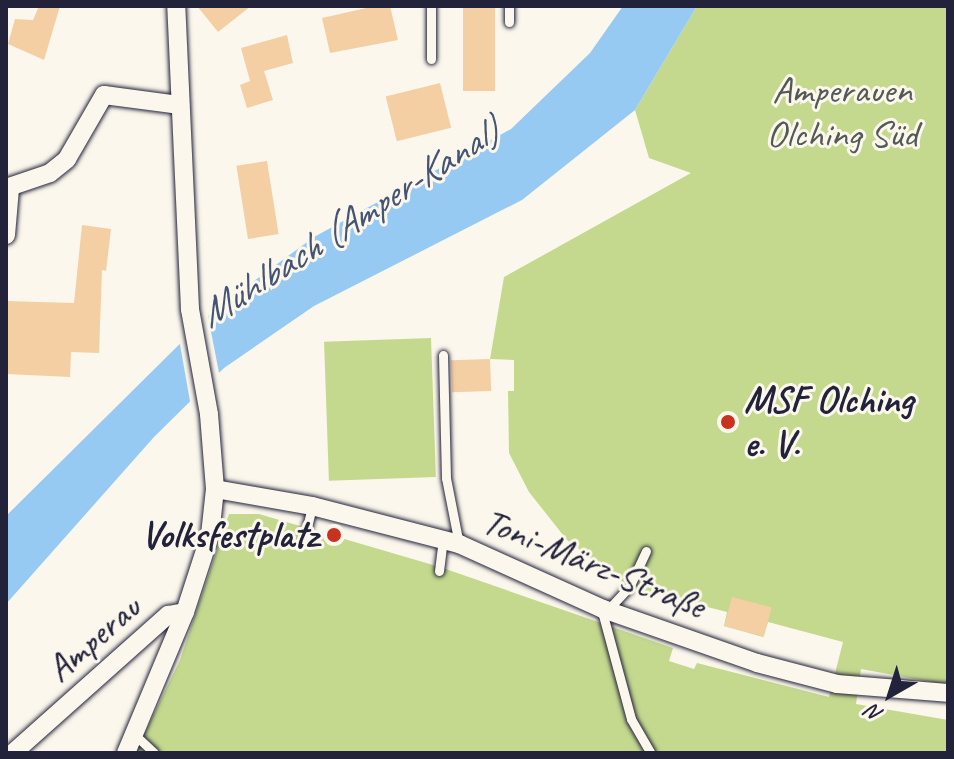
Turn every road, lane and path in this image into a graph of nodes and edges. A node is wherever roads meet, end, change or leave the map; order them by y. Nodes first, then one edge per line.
1 (431, 6) edge
2 (509, 6) edge
3 (178, 8) edge
4 (509, 22) dead end
5 (431, 59) dead end
6 (180, 105) junction
7 (8, 188) edge
8 (6, 235) edge
9 (443, 355) dead end
10 (215, 489) junction
11 (312, 506) junction
12 (304, 539) dead end
13 (451, 542) junction
14 (646, 551) dead end
15 (439, 571) dead end
16 (603, 609) junction
17 (185, 612) junction
18 (948, 693) edge
19 (135, 735) junction
20 (13, 753) edge
21 (126, 753) edge
22 (154, 753) edge
23 (651, 753) edge

1 - 5 lane
2 - 4 lane
3 - 6 street
6 - 7 street
6 - 10 street
7 - 8 street
9 - 13 lane
10 - 11 street, Toni-März-Straße
10 - 17 street
11 - 12 lane
11 - 13 street, Toni-März-Straße
13 - 15 lane
13 - 16 street, Toni-März-Straße
14 - 16 lane
16 - 18 street, Toni-März-Straße
16 - 23 lane
17 - 19 street
17 - 20 street, Amperau
19 - 21 street
19 - 22 lane

